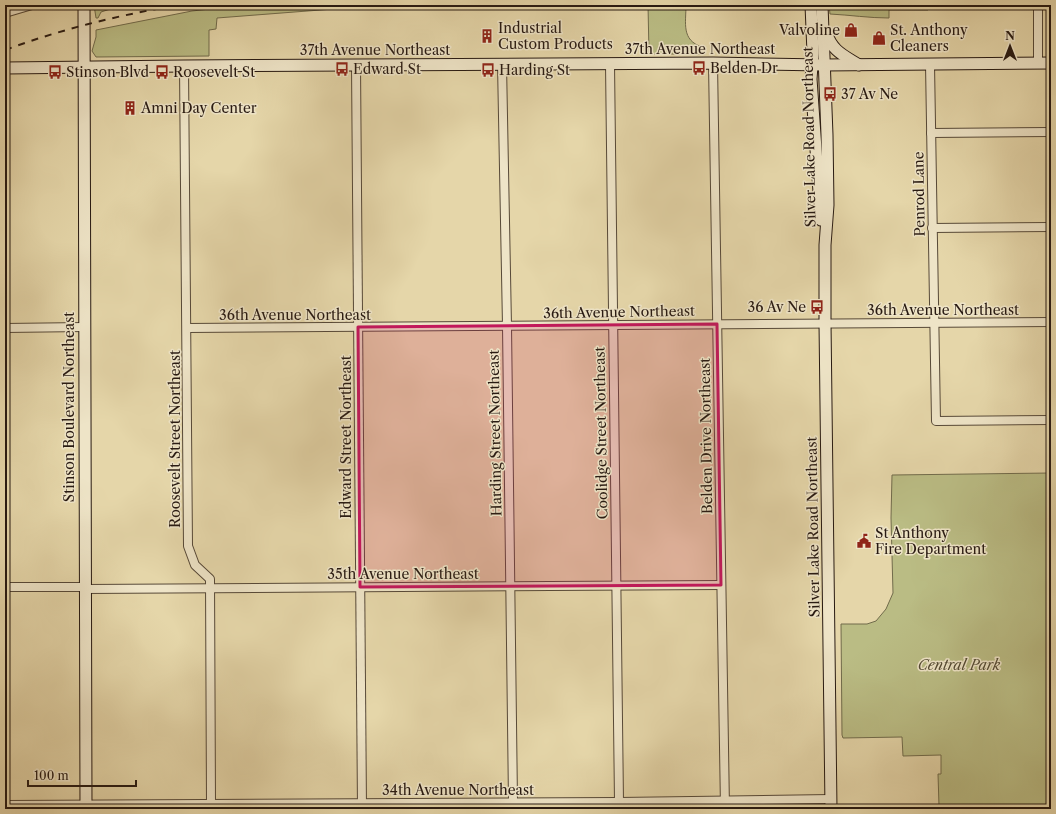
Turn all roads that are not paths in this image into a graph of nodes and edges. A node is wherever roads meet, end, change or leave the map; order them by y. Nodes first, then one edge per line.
1 (32, 5) edge
2 (84, 5) edge
3 (811, 5) edge
4 (822, 5) edge
5 (1038, 5) edge
6 (5, 14) edge
7 (823, 20) junction
8 (714, 63) junction
9 (1051, 63) edge
10 (502, 64) junction
11 (610, 64) junction
12 (930, 64) junction
13 (1038, 64) junction
14 (356, 65) junction
15 (812, 65) junction
16 (824, 65) junction
17 (859, 65) junction
18 (184, 66) junction
19 (5, 68) edge
20 (84, 68) junction
21 (1051, 132) edge
22 (931, 133) junction
23 (1051, 227) edge
24 (932, 228) junction
25 (824, 245) junction
26 (1051, 322) edge
27 (825, 323) junction
28 (934, 323) junction
29 (717, 324) junction
30 (612, 325) junction
31 (507, 326) junction
32 (84, 327) junction
33 (358, 327) junction
34 (5, 328) edge
35 (187, 328) junction
36 (1051, 420) edge
37 (721, 585) junction
38 (510, 586) junction
39 (616, 586) junction
40 (5, 587) edge
41 (360, 587) junction
42 (84, 588) junction
43 (210, 588) junction
44 (513, 802) junction
45 (619, 802) junction
46 (211, 803) junction
47 (831, 804) edge
48 (5, 805) edge
49 (725, 805) edge
50 (86, 806) edge
51 (362, 806) edge

1 - 6 street
2 - 20 street, Stinson Boulevard Northeast
3 - 15 street, Silver Lake Road Northeast
4 - 7 street, Silver Lake Road Northeast
5 - 13 street
7 - 16 street, Silver Lake Road Northeast
7 - 17 street
8 - 11 street, 37th Avenue Northeast
8 - 15 street, 37th Avenue Northeast
8 - 29 street, Belden Drive Northeast
9 - 13 street, 37th Avenue Northeast
10 - 11 street, 37th Avenue Northeast
10 - 14 street, 37th Avenue Northeast
10 - 31 street, Harding Street Northeast
11 - 30 street, Coolidge Street Northeast
12 - 13 street, 37th Avenue Northeast
12 - 17 street, 37th Avenue Northeast
12 - 22 street, Penrod Lane
14 - 18 street, 37th Avenue Northeast
14 - 33 street, Edward Street Northeast
15 - 16 street, 37th Avenue Northeast
15 - 25 street, Silver Lake Road Northeast
16 - 17 street, 37th Avenue Northeast
16 - 25 street, Silver Lake Road Northeast
18 - 20 street, 37th Avenue Northeast
18 - 35 street, Roosevelt Street Northeast
19 - 20 street, 37th Avenue Northeast
20 - 32 street, Stinson Boulevard Northeast
21 - 22 street
22 - 24 street, Penrod Lane
23 - 24 street
24 - 28 street, Penrod Lane
25 - 27 street, Silver Lake Road Northeast
26 - 28 street, 36th Avenue Northeast
27 - 28 street, 36th Avenue Northeast
27 - 29 street, 36th Avenue Northeast
27 - 47 street, Silver Lake Road Northeast
28 - 36 street, Penrod Lane
29 - 30 street, 36th Avenue Northeast
29 - 37 street, Belden Drive Northeast
30 - 31 street, 36th Avenue Northeast
30 - 39 street, Coolidge Street Northeast
31 - 33 street, 36th Avenue Northeast
31 - 38 street, Harding Street Northeast
32 - 34 street
32 - 42 street, Stinson Boulevard Northeast
33 - 35 street, 36th Avenue Northeast
33 - 41 street, Edward Street Northeast
35 - 43 street, Roosevelt Street Northeast
37 - 39 street, 35th Avenue Northeast
37 - 49 street, Belden Drive Northeast
38 - 39 street, 35th Avenue Northeast
38 - 41 street, 35th Avenue Northeast
38 - 44 street, Harding Street Northeast
39 - 45 street, Coolidge Street Northeast
40 - 42 street, 35th Avenue Northeast
41 - 43 street, 35th Avenue Northeast
41 - 51 street, Edward Street Northeast
42 - 43 street, 35th Avenue Northeast
42 - 50 street, Stinson Boulevard Northeast
43 - 46 street, Roosevelt Street Northeast
44 - 45 street, 34th Avenue Northeast
44 - 51 street, 34th Avenue Northeast
45 - 49 street, 34th Avenue Northeast
46 - 50 street, 34th Avenue Northeast
46 - 51 street, 34th Avenue Northeast
47 - 49 street, 34th Avenue Northeast
48 - 50 street, 34th Avenue Northeast

